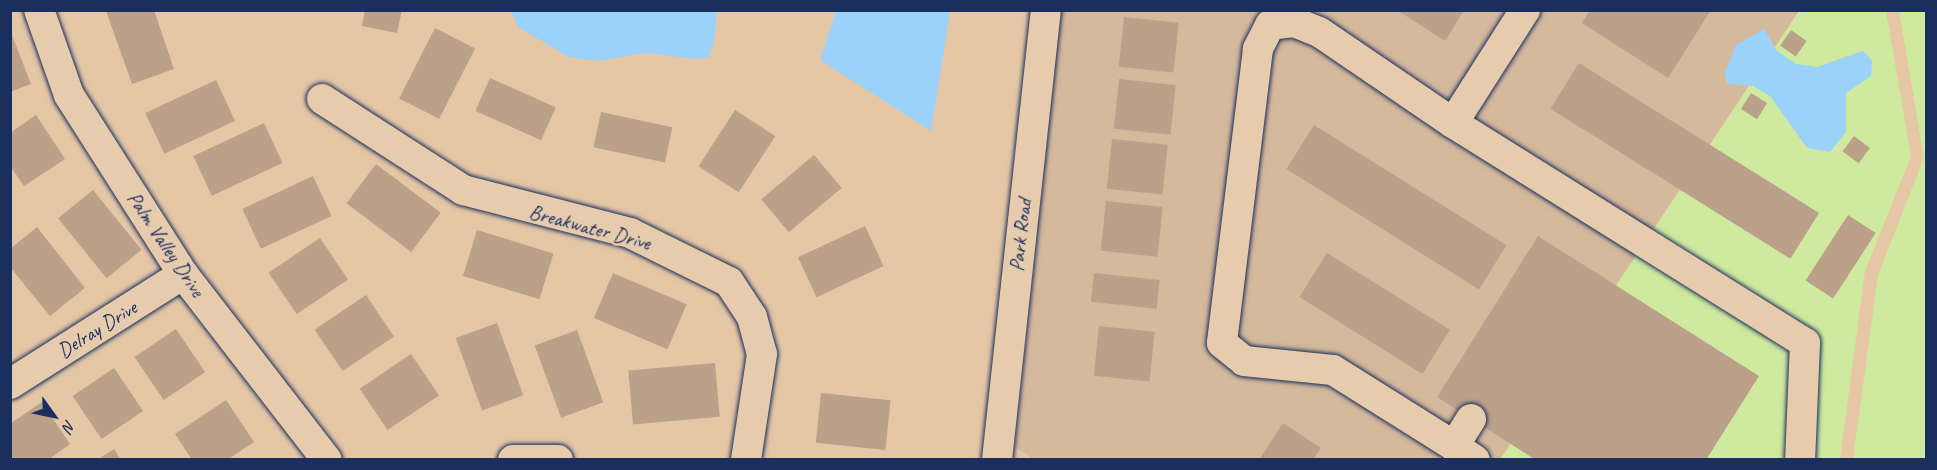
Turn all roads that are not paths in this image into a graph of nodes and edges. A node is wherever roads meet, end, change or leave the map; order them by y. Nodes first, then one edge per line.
1 (39, 10) edge
2 (1046, 10) edge
3 (1524, 10) edge
4 (322, 99) dead end
5 (1453, 123) junction
6 (183, 274) junction
7 (10, 384) edge
8 (1471, 419) dead end
9 (1465, 453) edge
10 (327, 459) edge
11 (513, 459) edge
12 (558, 459) edge
13 (746, 459) edge
14 (998, 459) edge
15 (1800, 459) edge

1 - 6 street, Palm Valley Drive
2 - 14 street, Park Road
3 - 5 street
4 - 13 street, Breakwater Drive
5 - 9 street
5 - 15 street
6 - 7 street, Delray Drive
6 - 10 street, Palm Valley Drive
8 - 9 street
11 - 12 street

